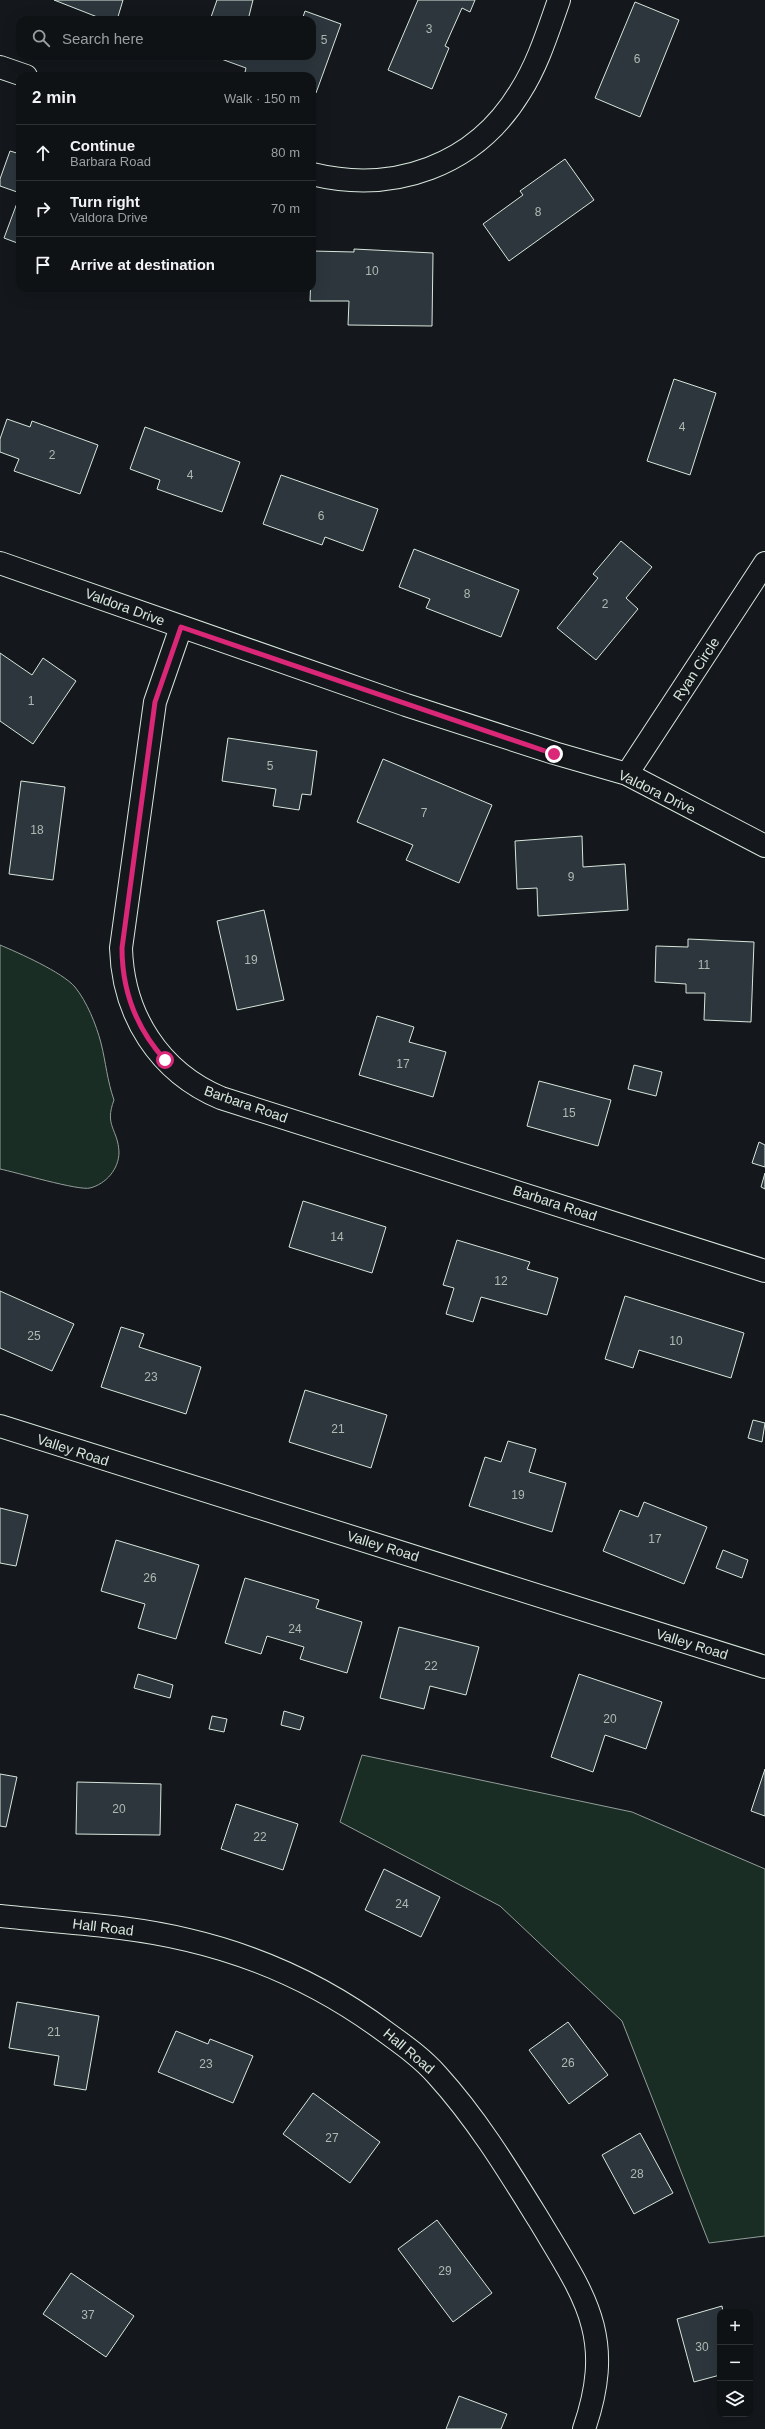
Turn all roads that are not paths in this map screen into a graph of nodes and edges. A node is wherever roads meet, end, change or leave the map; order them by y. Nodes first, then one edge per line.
1 (559, 0) edge
2 (0, 67) edge
3 (16, 73) edge
4 (316, 175) edge
5 (0, 562) edge
6 (765, 564) edge
7 (181, 627) junction
8 (628, 774) junction
9 (765, 846) edge
10 (765, 1271) edge
11 (0, 1426) edge
12 (765, 1667) edge
13 (0, 1916) edge
14 (584, 2429) edge

1 - 4 street
2 - 3 street
5 - 7 street, Valdora Drive
6 - 8 street, Ryan Circle
7 - 8 street, Valdora Drive
7 - 10 street, Barbara Road
8 - 9 street, Valdora Drive
11 - 12 street, Valley Road
13 - 14 street, Hall Road

